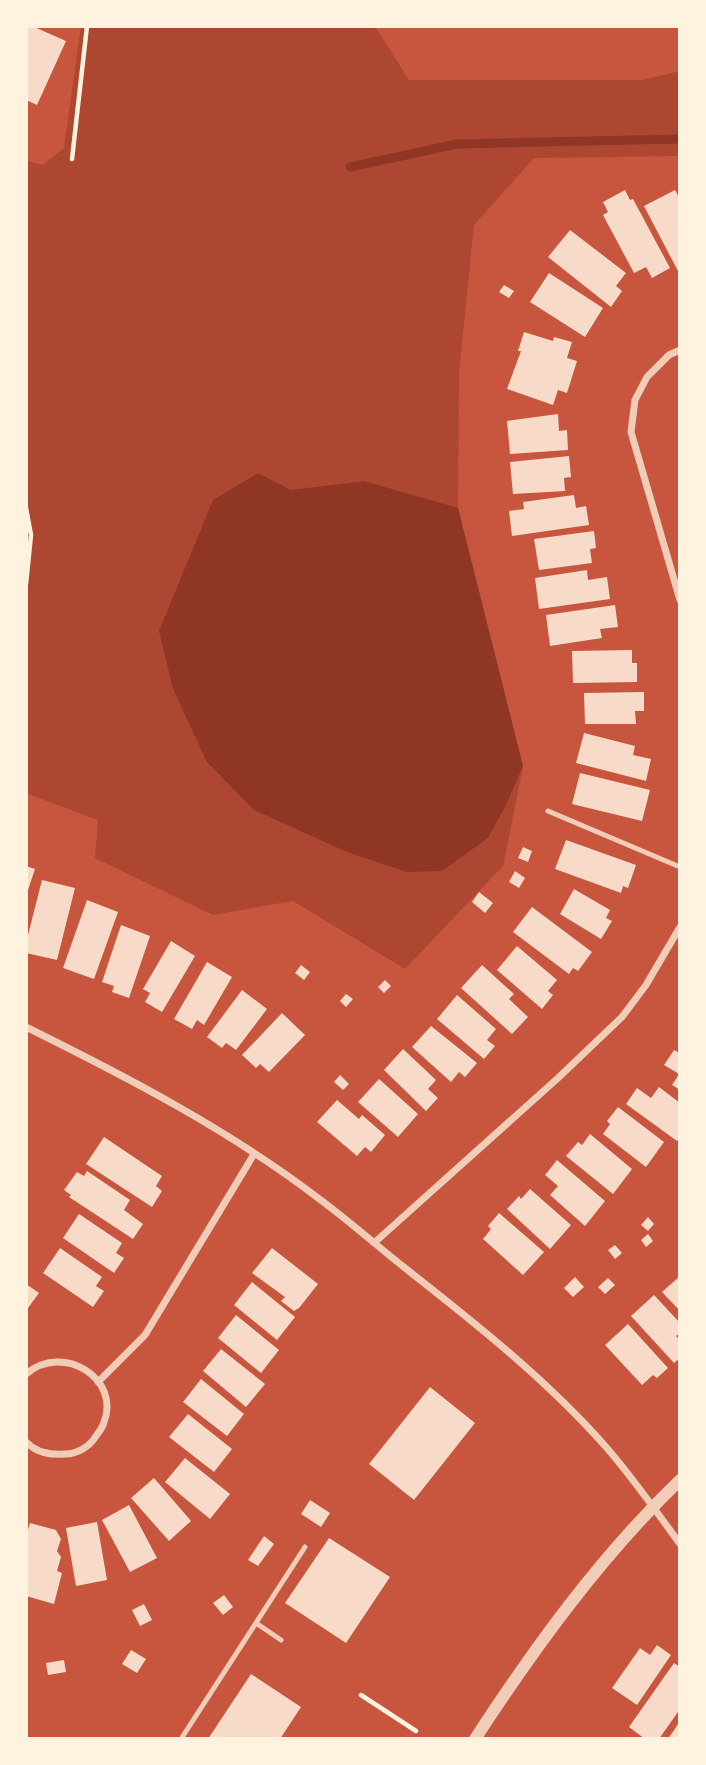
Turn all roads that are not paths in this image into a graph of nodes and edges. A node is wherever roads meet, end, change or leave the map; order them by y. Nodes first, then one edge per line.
1 (680, 350) edge
2 (680, 600) edge
3 (548, 811) dead end
4 (680, 867) edge
5 (680, 926) edge
6 (26, 1027) edge
7 (254, 1154) junction
8 (374, 1243) junction
9 (26, 1374) edge
10 (99, 1382) junction
11 (26, 1442) edge
12 (680, 1480) edge
13 (654, 1505) junction
14 (680, 1544) edge
15 (305, 1546) dead end
16 (256, 1623) junction
17 (281, 1640) dead end
18 (181, 1739) edge
19 (475, 1739) edge

1 - 2 street
3 - 4 lane
5 - 8 street
6 - 7 street
7 - 8 street
7 - 10 street
8 - 13 street
9 - 10 street
10 - 11 street
12 - 13 street
13 - 14 street
13 - 19 street
15 - 16 lane
16 - 17 lane
16 - 18 lane

